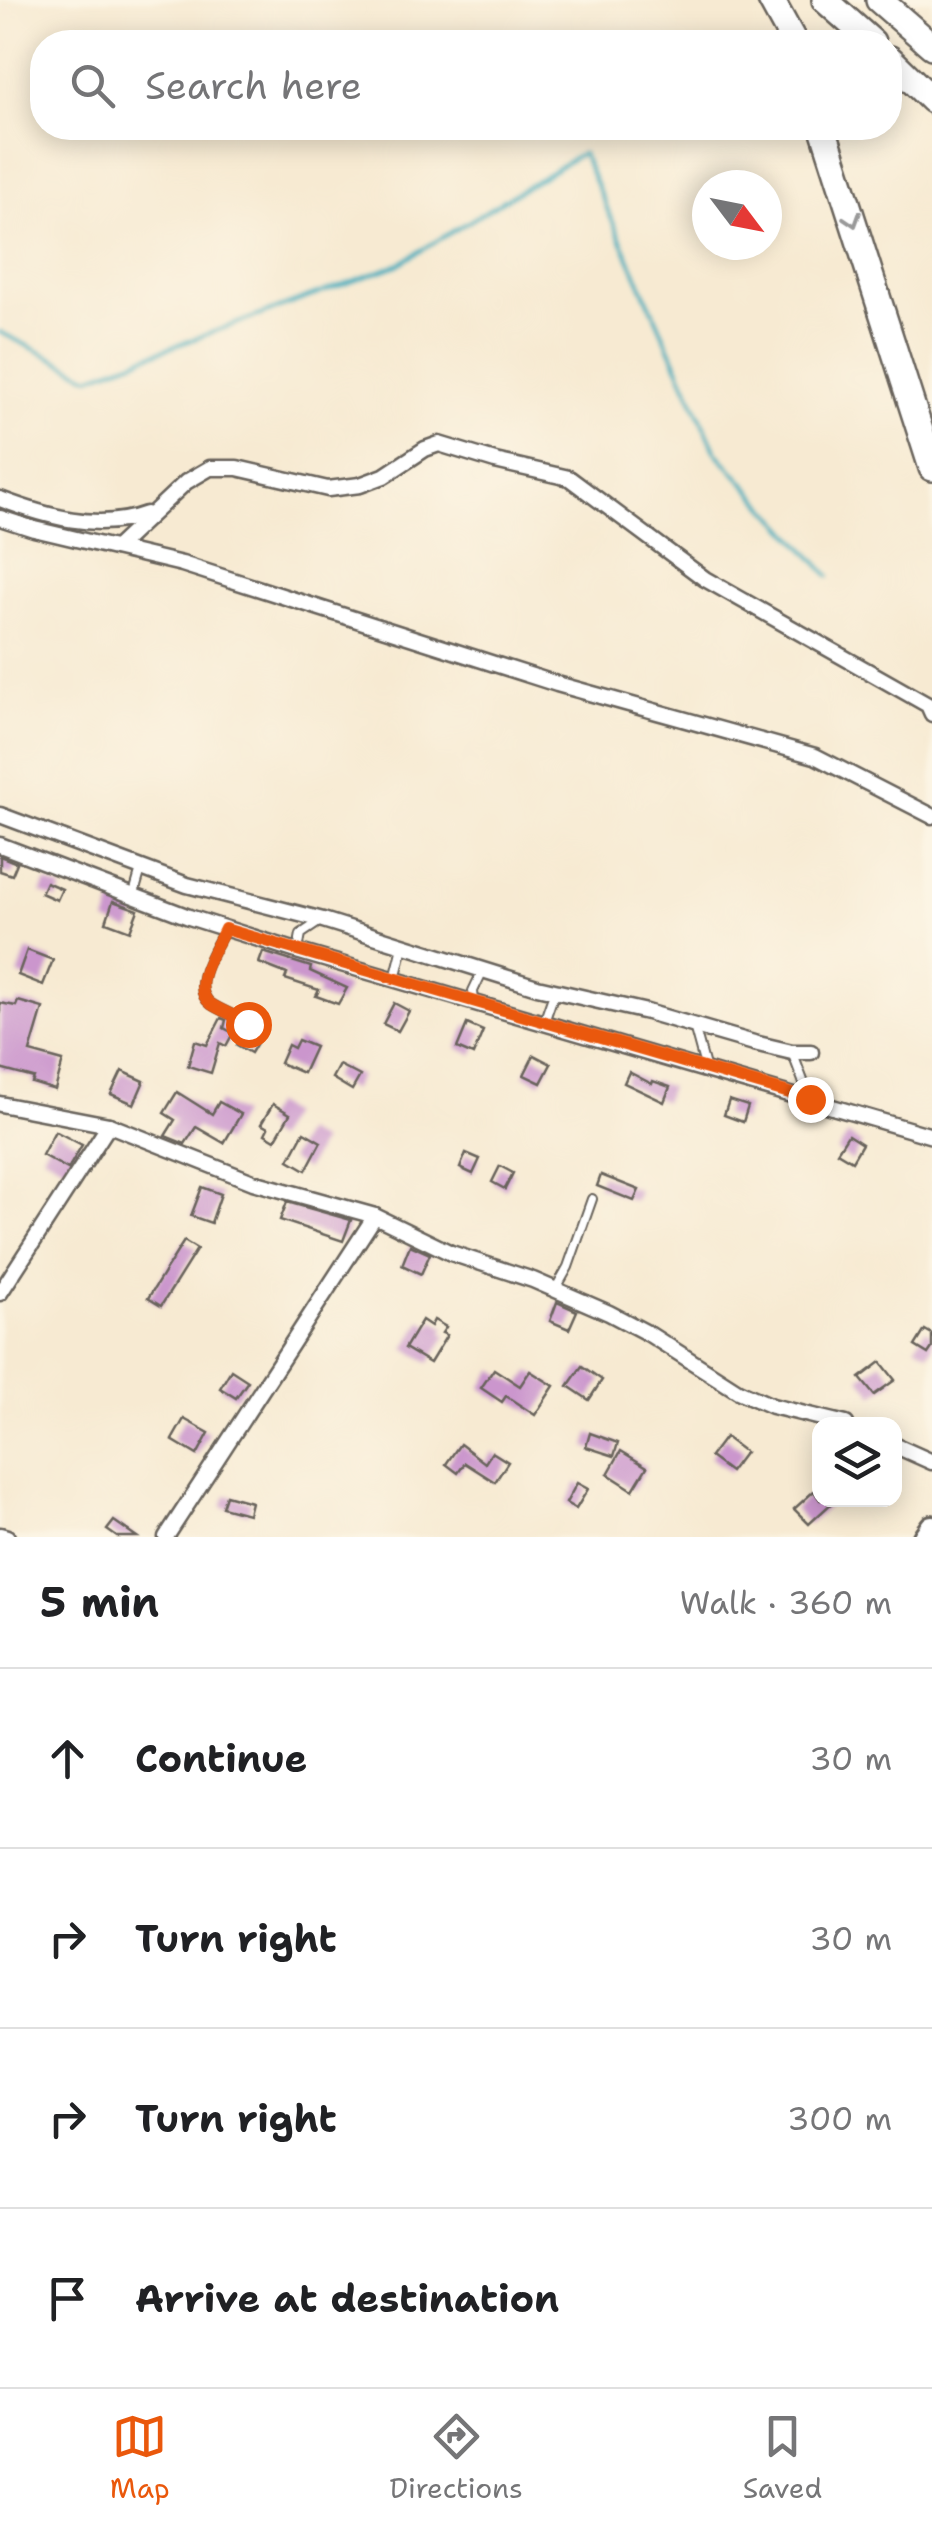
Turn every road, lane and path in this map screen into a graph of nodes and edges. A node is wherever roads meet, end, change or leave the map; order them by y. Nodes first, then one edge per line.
1 (771, 0) edge
2 (825, 0) edge
3 (879, 0) edge
4 (787, 30) edge
5 (859, 30) edge
6 (932, 46) edge
7 (902, 71) edge
8 (932, 100) edge
9 (827, 140) edge
10 (932, 468) edge
11 (0, 498) edge
12 (151, 512) junction
13 (0, 518) edge
14 (116, 548) junction
15 (932, 714) edge
16 (0, 816) edge
17 (932, 816) edge
18 (0, 845) edge
19 (141, 869) junction
20 (133, 897) junction
21 (323, 920) junction
22 (225, 929) junction
23 (403, 947) junction
24 (309, 955) junction
25 (483, 970) junction
26 (395, 979) junction
27 (559, 992) junction
28 (476, 1003) junction
29 (248, 1024) dead end
30 (552, 1026) junction
31 (694, 1026) junction
32 (792, 1052) junction
33 (811, 1052) dead end
34 (706, 1070) junction
35 (810, 1099) junction
36 (0, 1104) edge
37 (109, 1125) junction
38 (932, 1136) edge
39 (592, 1199) dead end
40 (375, 1216) junction
41 (556, 1290) junction
42 (0, 1293) edge
43 (817, 1417) edge
44 (902, 1449) edge
45 (932, 1462) edge
46 (932, 1527) edge
47 (166, 1537) edge
48 (925, 1537) edge

1 - 4 highway
2 - 5 highway
3 - 6 highway
7 - 8 highway
9 -> 10 highway
11 - 12 street
12 - 14 street
12 - 15 street
13 - 14 street
14 - 17 street
16 - 19 street
18 - 20 street
19 - 20 lane
19 - 21 street
20 - 22 street
21 - 23 street
21 - 24 lane
22 - 24 street
22 - 29 lane
23 - 25 street
23 - 26 lane
24 - 26 street
25 - 27 street
25 - 28 lane
26 - 28 street
27 - 30 lane
27 - 31 street
28 - 30 street
30 - 34 street
31 - 32 street
31 - 34 lane
32 - 33 street
32 - 35 lane
34 - 35 street
35 - 38 street
36 - 37 street
37 - 40 street
37 - 42 street
39 - 41 lane
40 - 41 street
40 - 47 street
41 - 43 street
44 - 45 street
46 - 48 main road

